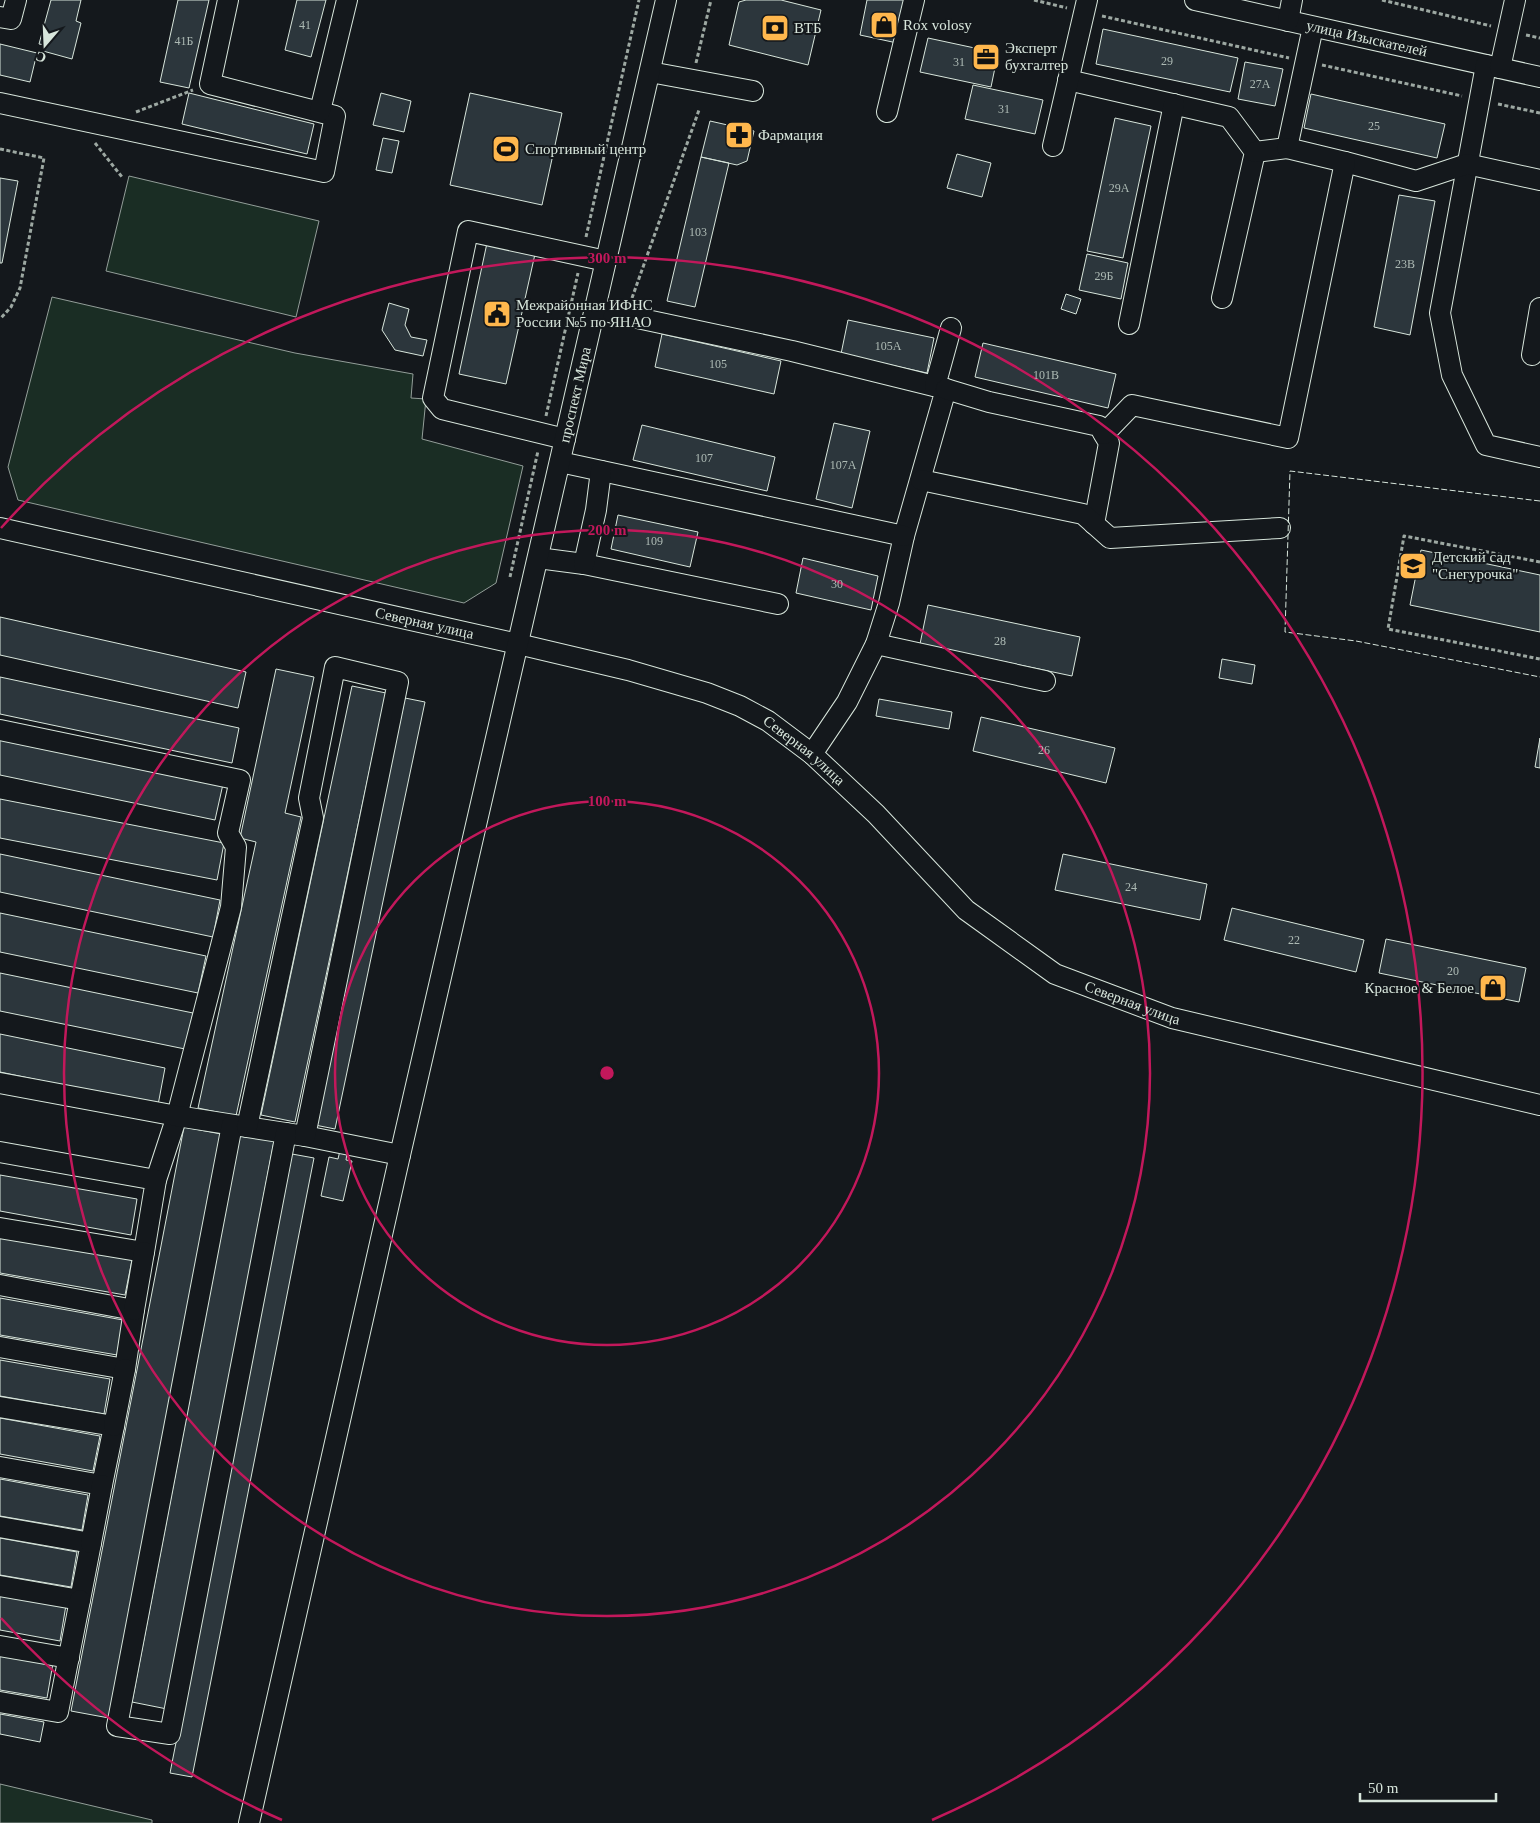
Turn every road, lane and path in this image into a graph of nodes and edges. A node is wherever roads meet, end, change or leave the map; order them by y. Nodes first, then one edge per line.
1 (16, 0) edge
2 (228, 0) edge
3 (347, 0) edge
4 (639, 0) edge
5 (666, 0) edge
6 (711, 0) edge
7 (914, 0) edge
8 (1088, 0) edge
9 (1292, 0) edge
10 (1382, 0) edge
11 (1516, 0) edge
12 (1200, 1) edge
13 (0, 16) edge
14 (1288, 21) junction
15 (1313, 27) junction
16 (1509, 31) junction
17 (1540, 38) edge
18 (1493, 66) junction
19 (650, 72) junction
20 (1540, 76) edge
21 (692, 78) junction
22 (1068, 80) junction
23 (753, 91) dead end
24 (0, 103) edge
25 (1174, 104) junction
26 (699, 110) dead end
27 (320, 111) junction
28 (887, 112) dead end
29 (1052, 146) dead end
30 (1287, 148) junction
31 (0, 149) edge
32 (1255, 152) junction
33 (1345, 162) junction
34 (1467, 164) junction
35 (1540, 180) edge
36 (582, 255) junction
37 (606, 261) junction
38 (1222, 298) dead end
39 (1540, 308) edge
40 (595, 309) junction
41 (626, 316) junction
42 (0, 320) edge
43 (1129, 324) dead end
44 (951, 328) dead end
45 (1532, 355) dead end
46 (940, 388) junction
47 (542, 434) junction
48 (1104, 434) junction
49 (565, 439) junction
50 (1540, 456) edge
51 (560, 462) junction
52 (601, 471) junction
53 (921, 480) junction
54 (1094, 524) junction
55 (0, 528) edge
56 (1280, 528) dead end
57 (904, 536) junction
58 (538, 558) junction
59 (1540, 562) edge
60 (584, 564) junction
61 (510, 577) dead end
62 (778, 604) dead end
63 (518, 644) junction
64 (876, 644) junction
65 (1540, 659) edge
66 (1045, 681) dead end
67 (0, 730) edge
68 (812, 754) junction
69 (0, 1083) edge
70 (1540, 1105) edge
71 (178, 1116) junction
72 (240, 1126) junction
73 (296, 1135) junction
74 (0, 1152) edge
75 (400, 1155) junction
76 (156, 1180) junction
77 (0, 1228) edge
78 (144, 1252) junction
79 (0, 1284) edge
80 (134, 1310) junction
81 (0, 1347) edge
82 (125, 1369) junction
83 (0, 1407) edge
84 (114, 1426) junction
85 (0, 1468) edge
86 (102, 1485) junction
87 (0, 1527) edge
88 (91, 1543) junction
89 (0, 1586) edge
90 (80, 1600) junction
91 (0, 1646) edge
92 (69, 1658) junction
93 (0, 1702) edge
94 (249, 1823) edge

1 - 13 street
2 - 27 street
3 - 27 street
4 - 36 path
5 - 19 street, проспект Мира
6 - 21 path
7 - 28 street
8 - 22 street
9 - 14 street
10 - 16 path
11 - 16 street
12 - 14 street, улица Изыскателей
14 - 15 street, улица Изыскателей
15 - 18 street, улица Изыскателей
15 - 30 street
16 - 17 path
16 - 18 street
18 - 20 street, улица Изыскателей
18 - 34 street
19 - 21 street
19 - 37 street, проспект Мира
21 - 23 street
22 - 25 street
22 - 29 street
24 - 27 street
25 - 32 street
25 - 43 street
26 - 41 path
30 - 32 street
30 - 33 street
31 - 42 path
32 - 38 street
33 - 34 street
33 - 48 street
34 - 35 street
34 - 50 street
36 - 37 street
36 - 47 path
36 - 47 street
37 - 40 street, проспект Мира
39 - 45 street
40 - 41 street
40 - 49 street, проспект Мира
41 - 46 street
44 - 46 street
46 - 48 street
46 - 53 street
47 - 49 street
47 - 61 path
48 - 54 street
49 - 51 street, проспект Мира
51 - 52 street
51 - 58 street, проспект Мира
52 - 57 street
52 - 60 street
53 - 54 street
53 - 57 street
54 - 56 street
55 - 63 street, Северная улица
57 - 64 street
58 - 60 street
58 - 63 street, проспект Мира
59 - 65 path
60 - 62 street
63 - 68 street, Северная улица
63 - 75 street, проспект Мира
64 - 66 street
64 - 68 street
67 - 71 street
68 - 70 street, Северная улица
69 - 71 street
71 - 72 street
71 - 76 street
72 - 73 street
72 - 73 street
72 - 73 street
73 - 75 street
74 - 76 street
75 - 94 street, проспект Мира
76 - 78 street
77 - 78 street
78 - 80 street
79 - 80 street
80 - 82 street
81 - 82 street
82 - 84 street
83 - 84 street
84 - 86 street
85 - 86 street
86 - 88 street
87 - 88 street
88 - 90 street
89 - 90 street
90 - 92 street
91 - 92 street
92 - 93 street

